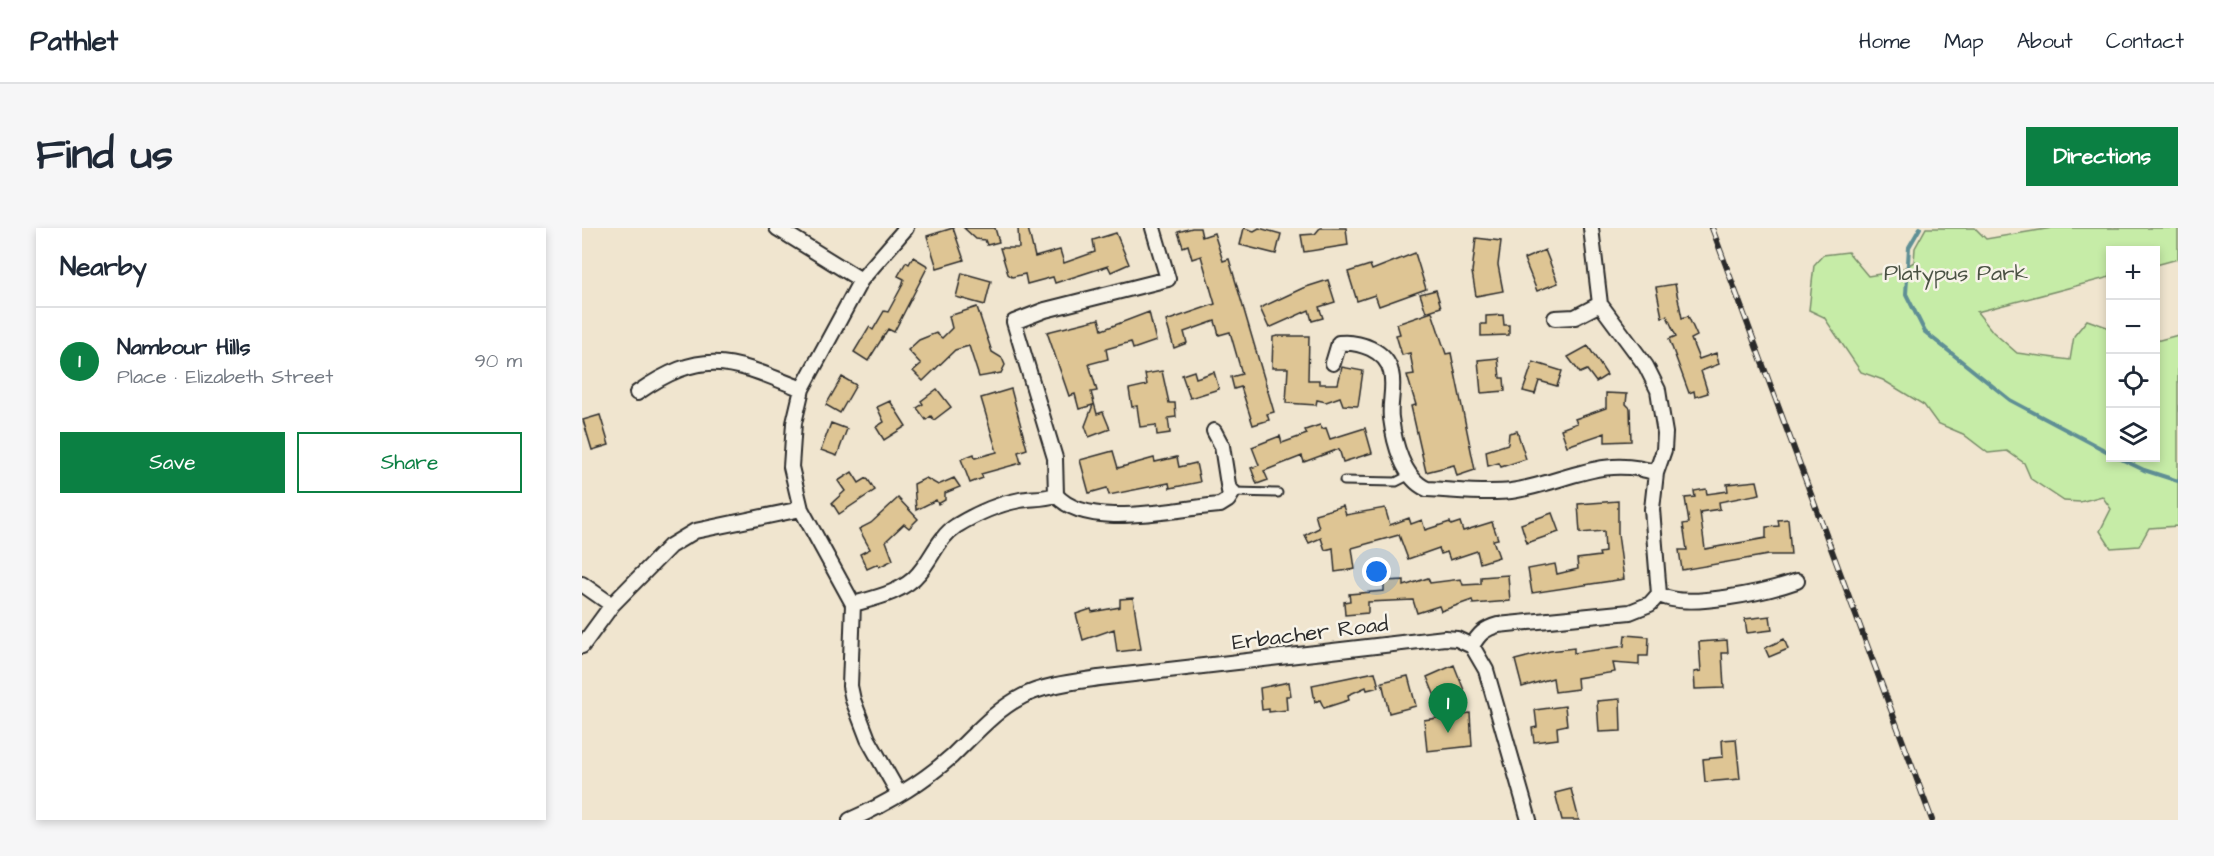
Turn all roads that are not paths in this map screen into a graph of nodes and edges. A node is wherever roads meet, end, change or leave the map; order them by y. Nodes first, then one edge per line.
1 (777, 228) edge
2 (906, 228) edge
3 (1153, 228) edge
4 (1591, 228) edge
5 (861, 280) junction
6 (1600, 304) junction
7 (1555, 318) dead end
8 (1334, 363) dead end
9 (802, 389) junction
10 (637, 393) dead end
11 (1214, 431) dead end
12 (1656, 473) junction
13 (1410, 475) junction
14 (1344, 481) dead end
15 (1233, 492) junction
16 (1278, 493) dead end
17 (1056, 495) junction
18 (801, 509) junction
19 (1797, 581) dead end
20 (582, 584) edge
21 (1659, 594) junction
22 (853, 604) junction
23 (612, 605) junction
24 (582, 646) edge
25 (1472, 646) junction
26 (899, 794) junction
27 (850, 820) edge
28 (1529, 820) edge

1 - 5 street
2 - 5 street
3 - 17 street
4 - 6 street
5 - 9 street
6 - 7 street
6 - 12 street
8 - 13 street
9 - 10 street
9 - 18 street
11 - 15 street
12 - 13 street
12 - 21 street
13 - 14 lane
15 - 16 lane
15 - 17 street
17 - 22 street
18 - 22 street
18 - 23 street
19 - 21 street
20 - 23 street
21 - 25 street
22 - 26 street
23 - 24 street
25 - 26 street, Erbacher Road
25 - 28 street
26 - 27 street, Erbacher Road

